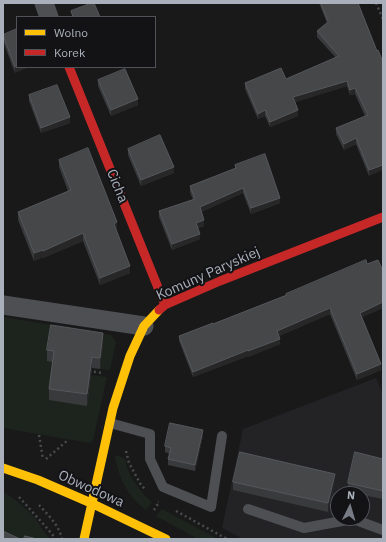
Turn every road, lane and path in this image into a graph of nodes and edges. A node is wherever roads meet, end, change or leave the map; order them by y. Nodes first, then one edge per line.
1 (44, 3) edge
2 (376, 3) edge
3 (49, 16) edge
4 (383, 19) edge
5 (69, 68) edge
6 (383, 217) edge
7 (3, 305) edge
8 (165, 305) junction
9 (144, 326) junction
10 (85, 371) edge
11 (105, 374) dead end
12 (110, 423) junction
13 (39, 436) dead end
14 (222, 436) dead end
15 (68, 440) dead end
16 (122, 449) dead end
17 (3, 468) edge
18 (149, 494) dead end
19 (18, 496) dead end
20 (152, 498) dead end
21 (91, 503) junction
22 (38, 505) dead end
23 (173, 509) dead end
24 (248, 509) dead end
25 (151, 514) dead end
26 (383, 530) edge
27 (56, 539) edge
28 (62, 539) edge
29 (84, 539) edge
30 (166, 539) edge
31 (228, 539) edge

1 - 3 street
2 - 4 path
5 - 8 street, Cicha
6 - 8 street, Komuny Paryskiej
7 - 9 street
8 - 9 street, Komuny Paryskiej
9 - 12 street, Komuny Paryskiej
10 - 11 path
12 - 14 lane
12 - 21 street, Komuny Paryskiej
13 - 15 path
16 - 18 path
17 - 21 street, Obwodowa
19 - 27 path
20 - 25 path
21 - 29 street, Komuny Paryskiej
21 - 30 street, Obwodowa
22 - 28 path
23 - 31 path
24 - 26 lane

